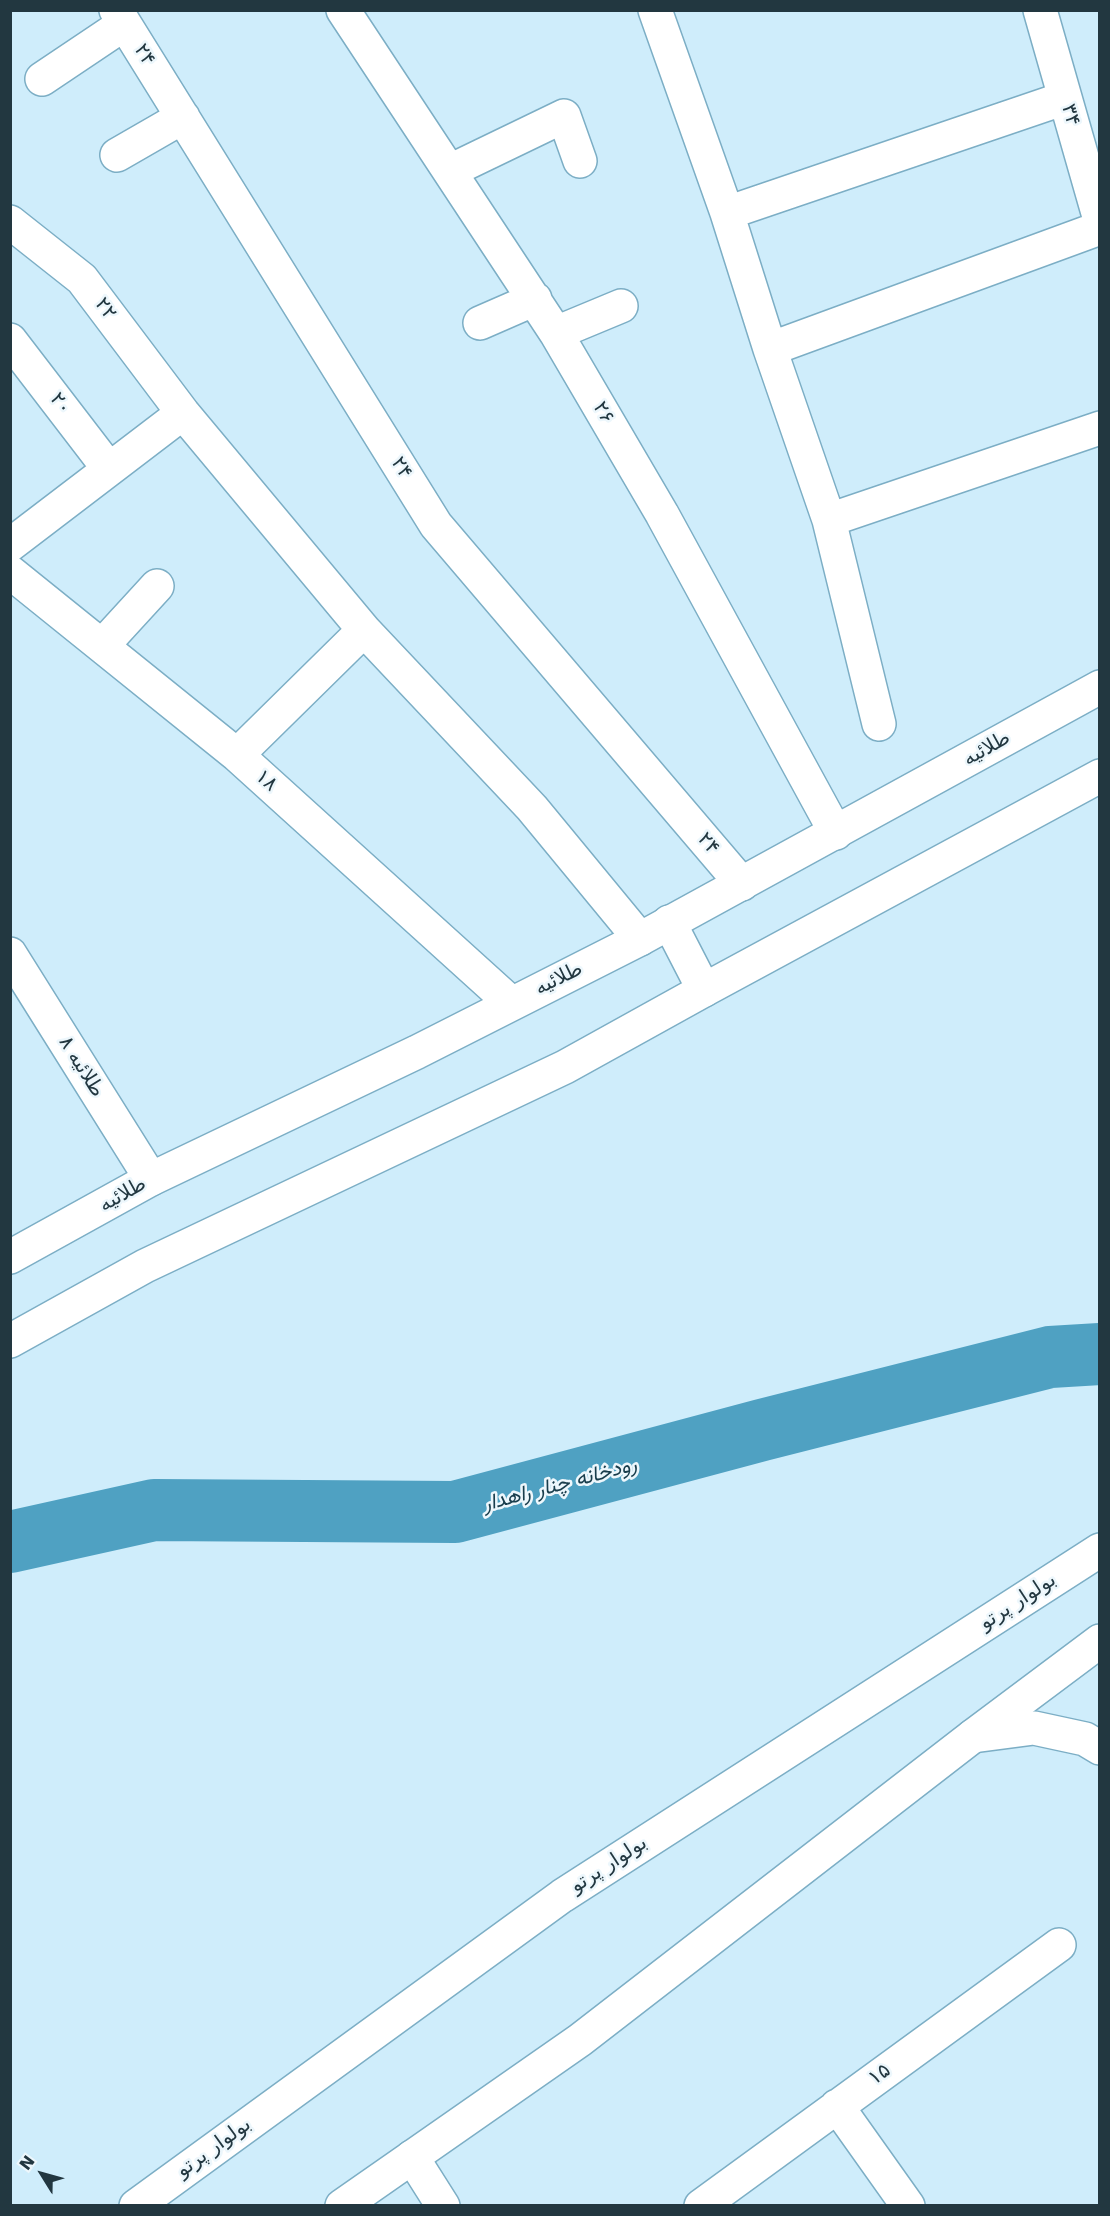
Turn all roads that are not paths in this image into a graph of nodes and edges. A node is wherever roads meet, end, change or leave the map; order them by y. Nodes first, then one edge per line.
1 (343, 10) edge
2 (655, 10) edge
3 (1040, 10) edge
4 (120, 17) edge
5 (42, 79) dead end
6 (1065, 98) junction
7 (183, 117) junction
8 (117, 155) dead end
9 (580, 161) dead end
10 (450, 171) junction
11 (727, 213) junction
12 (1100, 220) edge
13 (10, 222) edge
14 (1100, 228) edge
15 (535, 299) junction
16 (621, 306) dead end
17 (480, 323) dead end
18 (556, 333) junction
19 (10, 340) edge
20 (770, 349) junction
21 (183, 413) junction
22 (1100, 428) edge
23 (109, 469) junction
24 (829, 520) junction
25 (10, 545) edge
26 (10, 572) edge
27 (157, 586) dead end
28 (364, 630) junction
29 (102, 646) junction
30 (1100, 687) edge
31 (879, 724) dead end
32 (237, 755) junction
33 (1100, 776) edge
34 (836, 833) junction
35 (742, 884) junction
36 (669, 922) junction
37 (640, 939) junction
38 (10, 954) edge
39 (704, 990) junction
40 (511, 1003) junction
41 (151, 1179) junction
42 (10, 1257) edge
43 (10, 1341) edge
44 (1100, 1550) edge
45 (1100, 1641) edge
46 (973, 1736) junction
47 (1100, 1748) edge
48 (1059, 1945) dead end
49 (837, 2106) junction
50 (412, 2157) junction
51 (136, 2205) edge
52 (342, 2205) edge
53 (443, 2205) edge
54 (701, 2205) edge
55 (908, 2205) edge

1 - 10 street, ۲۶
2 - 11 street
3 - 6 street, ۳۴
4 - 5 street
4 - 7 street, ۲۴
6 - 11 street
6 - 12 street, ۳۴
7 - 8 street
7 - 35 street, ۲۴
9 - 10 street
10 - 15 street, ۲۶
11 - 20 street
13 - 21 street, ۲۲
14 - 20 street
15 - 17 street
15 - 18 street, ۲۶
16 - 18 street
18 - 34 street, ۲۶
19 - 23 street, ۲۰
20 - 24 street
21 - 23 street
21 - 28 street, ۲۲
22 - 24 street
23 - 25 street
24 - 31 street
26 - 29 street, ۱۸
27 - 29 street
28 - 32 street
28 - 37 street, ۲۲
29 - 32 street, ۱۸
30 - 34 street, طلائیه
32 - 40 street, ۱۸
33 - 39 street
34 - 35 street, طلائیه
35 - 36 street, طلائیه
36 - 37 street, طلائیه
36 - 39 street
37 - 40 street, طلائیه
38 - 41 street, طلائیه ۸
39 - 43 street
40 - 41 street, طلائیه
41 - 42 street, طلائیه
44 - 51 street, بولوار پرتو
45 - 46 street
46 - 47 street
46 - 50 street
48 - 49 street, ۱۵
49 - 54 street, ۱۵
49 - 55 street
50 - 52 street
50 - 53 street

